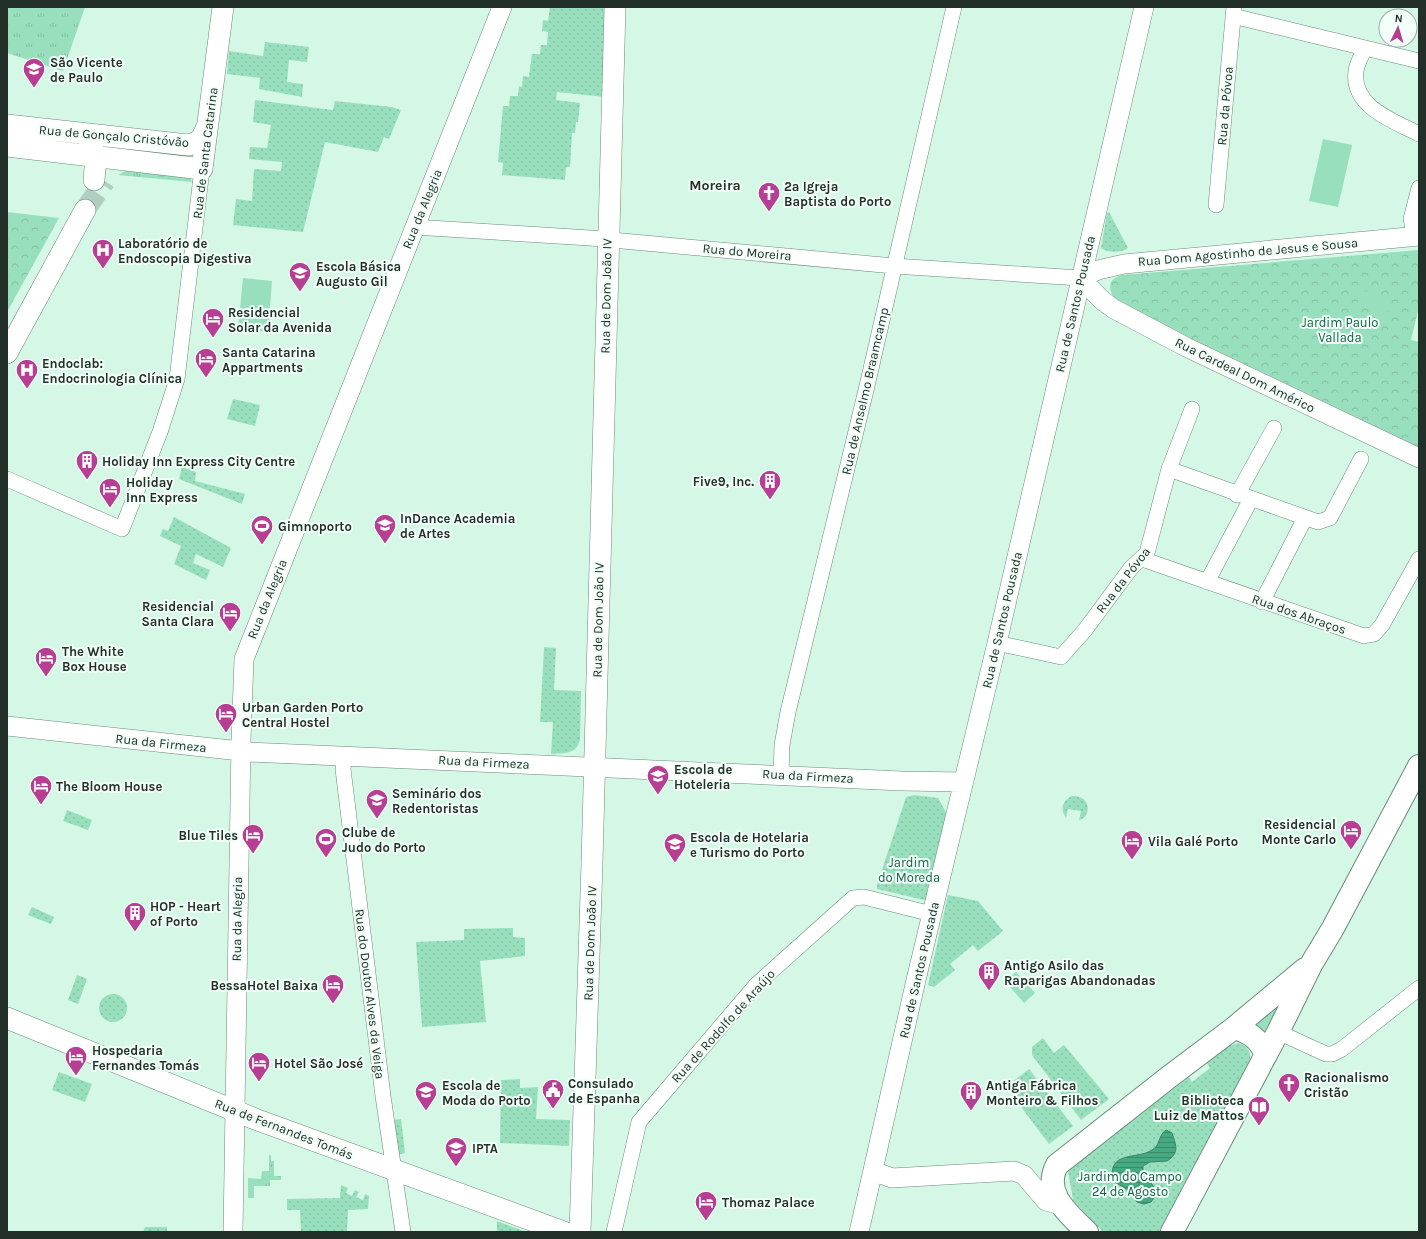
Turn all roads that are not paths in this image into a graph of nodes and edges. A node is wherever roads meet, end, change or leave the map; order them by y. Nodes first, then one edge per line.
1 (222, 7) edge
2 (502, 7) edge
3 (615, 7) edge
4 (954, 7) edge
5 (1144, 7) edge
6 (1233, 11) edge
7 (1365, 48) junction
8 (1419, 61) edge
9 (208, 123) junction
10 (7, 125) edge
11 (86, 134) junction
12 (1419, 134) edge
13 (7, 146) edge
14 (96, 156) junction
15 (126, 161) junction
16 (202, 169) junction
17 (1419, 188) edge
18 (1216, 205) dead end
19 (85, 210) tunnel mouth
20 (414, 227) junction
21 (1417, 236) edge
22 (608, 239) junction
23 (894, 266) junction
24 (1080, 278) junction
25 (7, 353) edge
26 (1192, 409) dead end
27 (1274, 428) dead end
28 (1419, 458) edge
29 (1361, 459) dead end
30 (1169, 469) junction
31 (7, 480) edge
32 (1236, 494) junction
33 (1251, 500) junction
34 (1305, 518) junction
35 (1142, 559) junction
36 (1419, 559) edge
37 (1207, 582) junction
38 (1262, 602) junction
39 (997, 643) junction
40 (7, 726) edge
41 (241, 751) junction
42 (344, 755) junction
43 (1419, 766) edge
44 (595, 767) junction
45 (781, 774) junction
46 (963, 782) junction
47 (932, 914) junction
48 (1312, 963) junction
49 (1419, 988) edge
50 (11, 1020) edge
51 (1234, 1028) junction
52 (1278, 1032) junction
53 (1266, 1055) junction
54 (234, 1111) junction
55 (394, 1171) junction
56 (874, 1171) junction
57 (1060, 1205) junction
58 (233, 1232) edge
59 (403, 1232) edge
60 (564, 1232) edge
61 (580, 1232) edge
62 (614, 1232) edge
63 (859, 1232) edge
64 (1087, 1232) edge
65 (1172, 1232) edge

1 - 9 main road, Rua de Santa Catarina
2 - 20 street, Rua da Alegria
3 - 22 main road, Rua de Dom João IV
4 - 23 street, Rua de Anselmo Braamcamp
5 - 24 street, Rua de Santos Pousada
6 - 7 street
6 - 18 street, Rua da Póvoa
7 - 8 street
7 - 12 street
9 - 11 main road, Rua de Gonçalo Cristóvão
9 - 16 main road, Rua de Santa Catarina
10 - 11 main road, Rua de Gonçalo Cristóvão
11 - 14 main road
13 - 14 main road, Rua de Gonçalo Cristóvão
14 - 15 main road, Rua de Gonçalo Cristóvão
14 - 15 main road
15 - 16 main road, Rua de Gonçalo Cristóvão
16 - 31 street, Rua de Santa Catarina
17 - 21 street
19 - 25 main road
20 - 22 street, Rua do Moreira
20 - 41 street, Rua da Alegria
21 - 24 street, Rua Dom Agostinho de Jesus e Sousa
22 - 23 street, Rua do Moreira
22 - 44 main road, Rua de Dom João IV
23 - 24 street, Rua do Moreira
23 - 45 street, Rua de Anselmo Braamcamp
24 - 28 street, Rua Cardeal Dom Américo
24 - 39 street, Rua de Santos Pousada
26 - 30 street, Rua da Póvoa
27 - 32 street
29 - 34 street
30 - 32 street
30 - 35 street, Rua da Póvoa
32 - 33 street
33 - 34 street
33 - 37 street
34 - 38 street
35 - 37 street, Rua dos Abraços
35 - 39 street, Rua da Póvoa
36 - 38 street, Rua dos Abraços
37 - 38 street, Rua dos Abraços
39 - 46 street, Rua de Santos Pousada
40 - 41 street, Rua da Firmeza
41 - 42 street, Rua da Firmeza
41 - 54 street, Rua da Alegria
42 - 44 street, Rua da Firmeza
42 - 55 street, Rua do Doutor Alves da Veiga
43 - 48 main road
44 - 45 street, Rua da Firmeza
44 - 61 main road, Rua de Dom João IV
45 - 46 street, Rua da Firmeza
46 - 47 street, Rua de Santos Pousada
47 - 56 street, Rua de Santos Pousada
47 - 62 street, Rua de Rodolfo de Araújo
48 - 51 main road
48 - 52 main road
49 - 52 street
50 - 54 main road, Rua de Fernandes Tomás
51 - 53 main road
51 - 57 main road
52 - 53 main road
53 - 65 main road
54 - 55 main road, Rua de Fernandes Tomás
54 - 58 street, Rua da Alegria
55 - 59 street, Rua do Doutor Alves da Veiga
55 - 60 main road, Rua de Fernandes Tomás
56 - 57 street
56 - 63 street, Rua de Santos Pousada
57 - 64 main road

